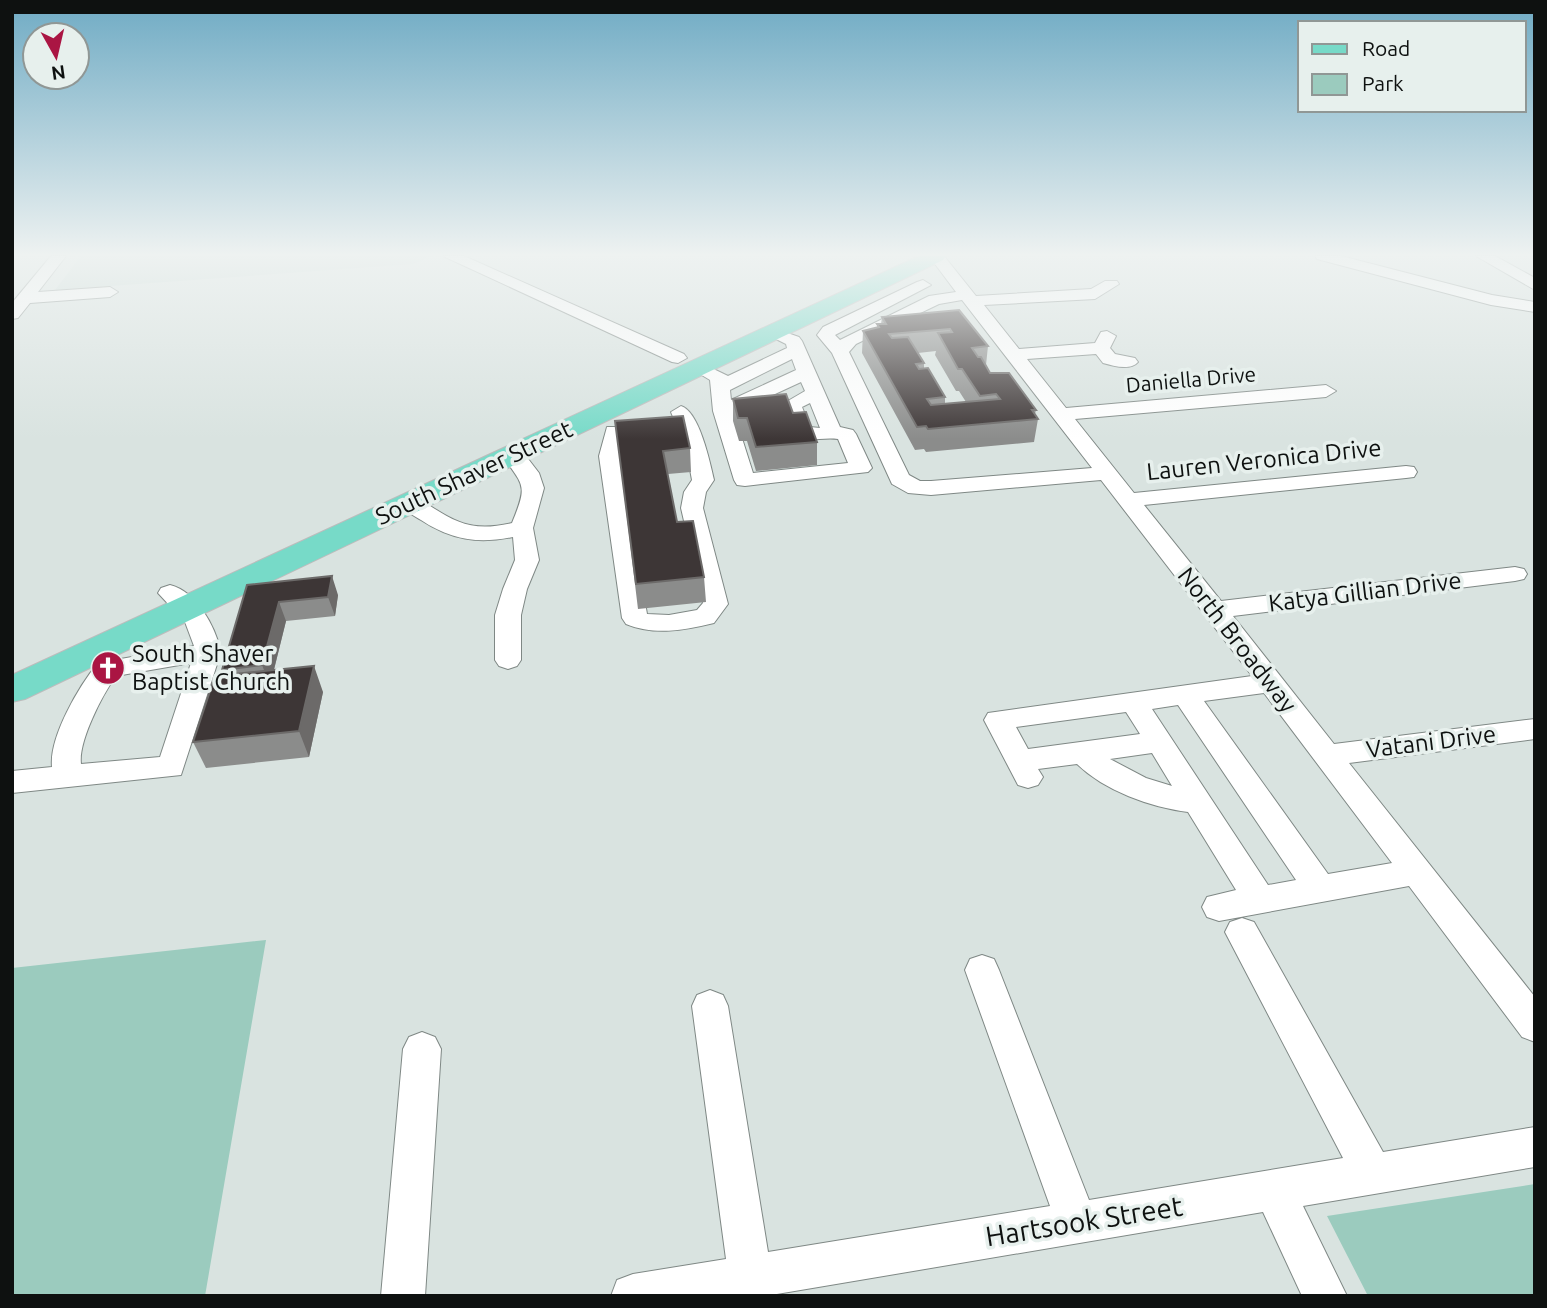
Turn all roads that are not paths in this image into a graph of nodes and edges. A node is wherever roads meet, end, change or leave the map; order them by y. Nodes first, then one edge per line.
1 (575, 317) edge
2 (793, 317) edge
3 (807, 317) edge
4 (857, 317) edge
5 (924, 317) edge
6 (983, 317) edge
7 (773, 333) junction
8 (797, 350) junction
9 (840, 351) junction
10 (1013, 355) junction
11 (1129, 362) dead end
12 (807, 372) junction
13 (691, 374) junction
14 (1326, 391) dead end
15 (816, 393) junction
16 (791, 405) junction
17 (723, 411) junction
18 (1060, 414) junction
19 (599, 422) junction
20 (832, 432) junction
21 (512, 456) junction
22 (1406, 472) dead end
23 (1106, 473) junction
24 (402, 496) junction
25 (1128, 500) junction
26 (522, 528) junction
27 (1515, 574) dead end
28 (179, 600) junction
29 (1214, 610) junction
30 (208, 652) junction
31 (103, 659) junction
32 (508, 660) dead end
33 (12, 665) edge
34 (1272, 683) junction
35 (12, 690) edge
36 (1185, 695) junction
37 (1134, 702) junction
38 (1535, 729) edge
39 (1160, 742) junction
40 (1083, 752) junction
41 (1327, 754) junction
42 (68, 776) junction
43 (12, 782) edge
44 (1197, 801) junction
45 (1417, 872) junction
46 (1320, 889) junction
47 (1260, 900) junction
48 (1230, 920) joint
49 (982, 971) dead end
50 (710, 1006) dead end
51 (1535, 1026) edge
52 (422, 1049) dead end
53 (1535, 1147) edge
54 (1373, 1172) junction
55 (1273, 1189) junction
56 (1077, 1222) junction
57 (750, 1276) junction
58 (402, 1296) edge
59 (633, 1296) edge
60 (1325, 1296) edge

1 - 13 street
2 - 13 main road, South Shaver Street
3 - 7 main road, South Shaver Street
4 - 9 street
5 - 9 street
6 - 10 street, North Broadway
7 - 8 street
7 - 13 main road, South Shaver Street
8 - 12 street
8 - 13 street
9 - 23 street
10 - 11 street
10 - 18 street, North Broadway
12 - 15 street
12 - 17 street
13 - 17 street
13 - 19 main road, South Shaver Street
13 - 19 street
14 - 18 street, Daniella Drive
15 - 16 street
15 - 20 street
16 - 17 street
16 - 20 street
17 - 20 street
18 - 23 street, North Broadway
19 - 21 main road, South Shaver Street
19 - 24 main road, South Shaver Street
21 - 24 main road, South Shaver Street
21 - 26 street
22 - 25 street, Lauren Veronica Drive
23 - 25 street, North Broadway
24 - 26 street
24 - 28 main road, South Shaver Street
25 - 29 street, North Broadway
26 - 32 street
27 - 29 street, Katya Gillian Drive
28 - 30 street
28 - 31 main road, South Shaver Street
28 - 33 main road, South Shaver Street
29 - 34 street, North Broadway
30 - 31 street
30 - 42 street
31 - 35 main road, South Shaver Street
31 - 42 street
34 - 36 street
34 - 41 street, North Broadway
36 - 37 street
36 - 46 street
37 - 39 street
37 - 40 street
38 - 41 street, Vatani Drive
39 - 40 street
39 - 44 street
40 - 44 street
41 - 45 street, North Broadway
42 - 43 street
44 - 47 street
45 - 46 street
45 - 51 street, North Broadway
46 - 47 street
47 - 48 street
48 - 54 street
49 - 56 street
50 - 57 street
52 - 58 street
53 - 54 street, Hartsook Street
54 - 55 street, Hartsook Street
55 - 56 street, Hartsook Street
55 - 60 street
56 - 57 street, Hartsook Street
57 - 59 street, Hartsook Street

